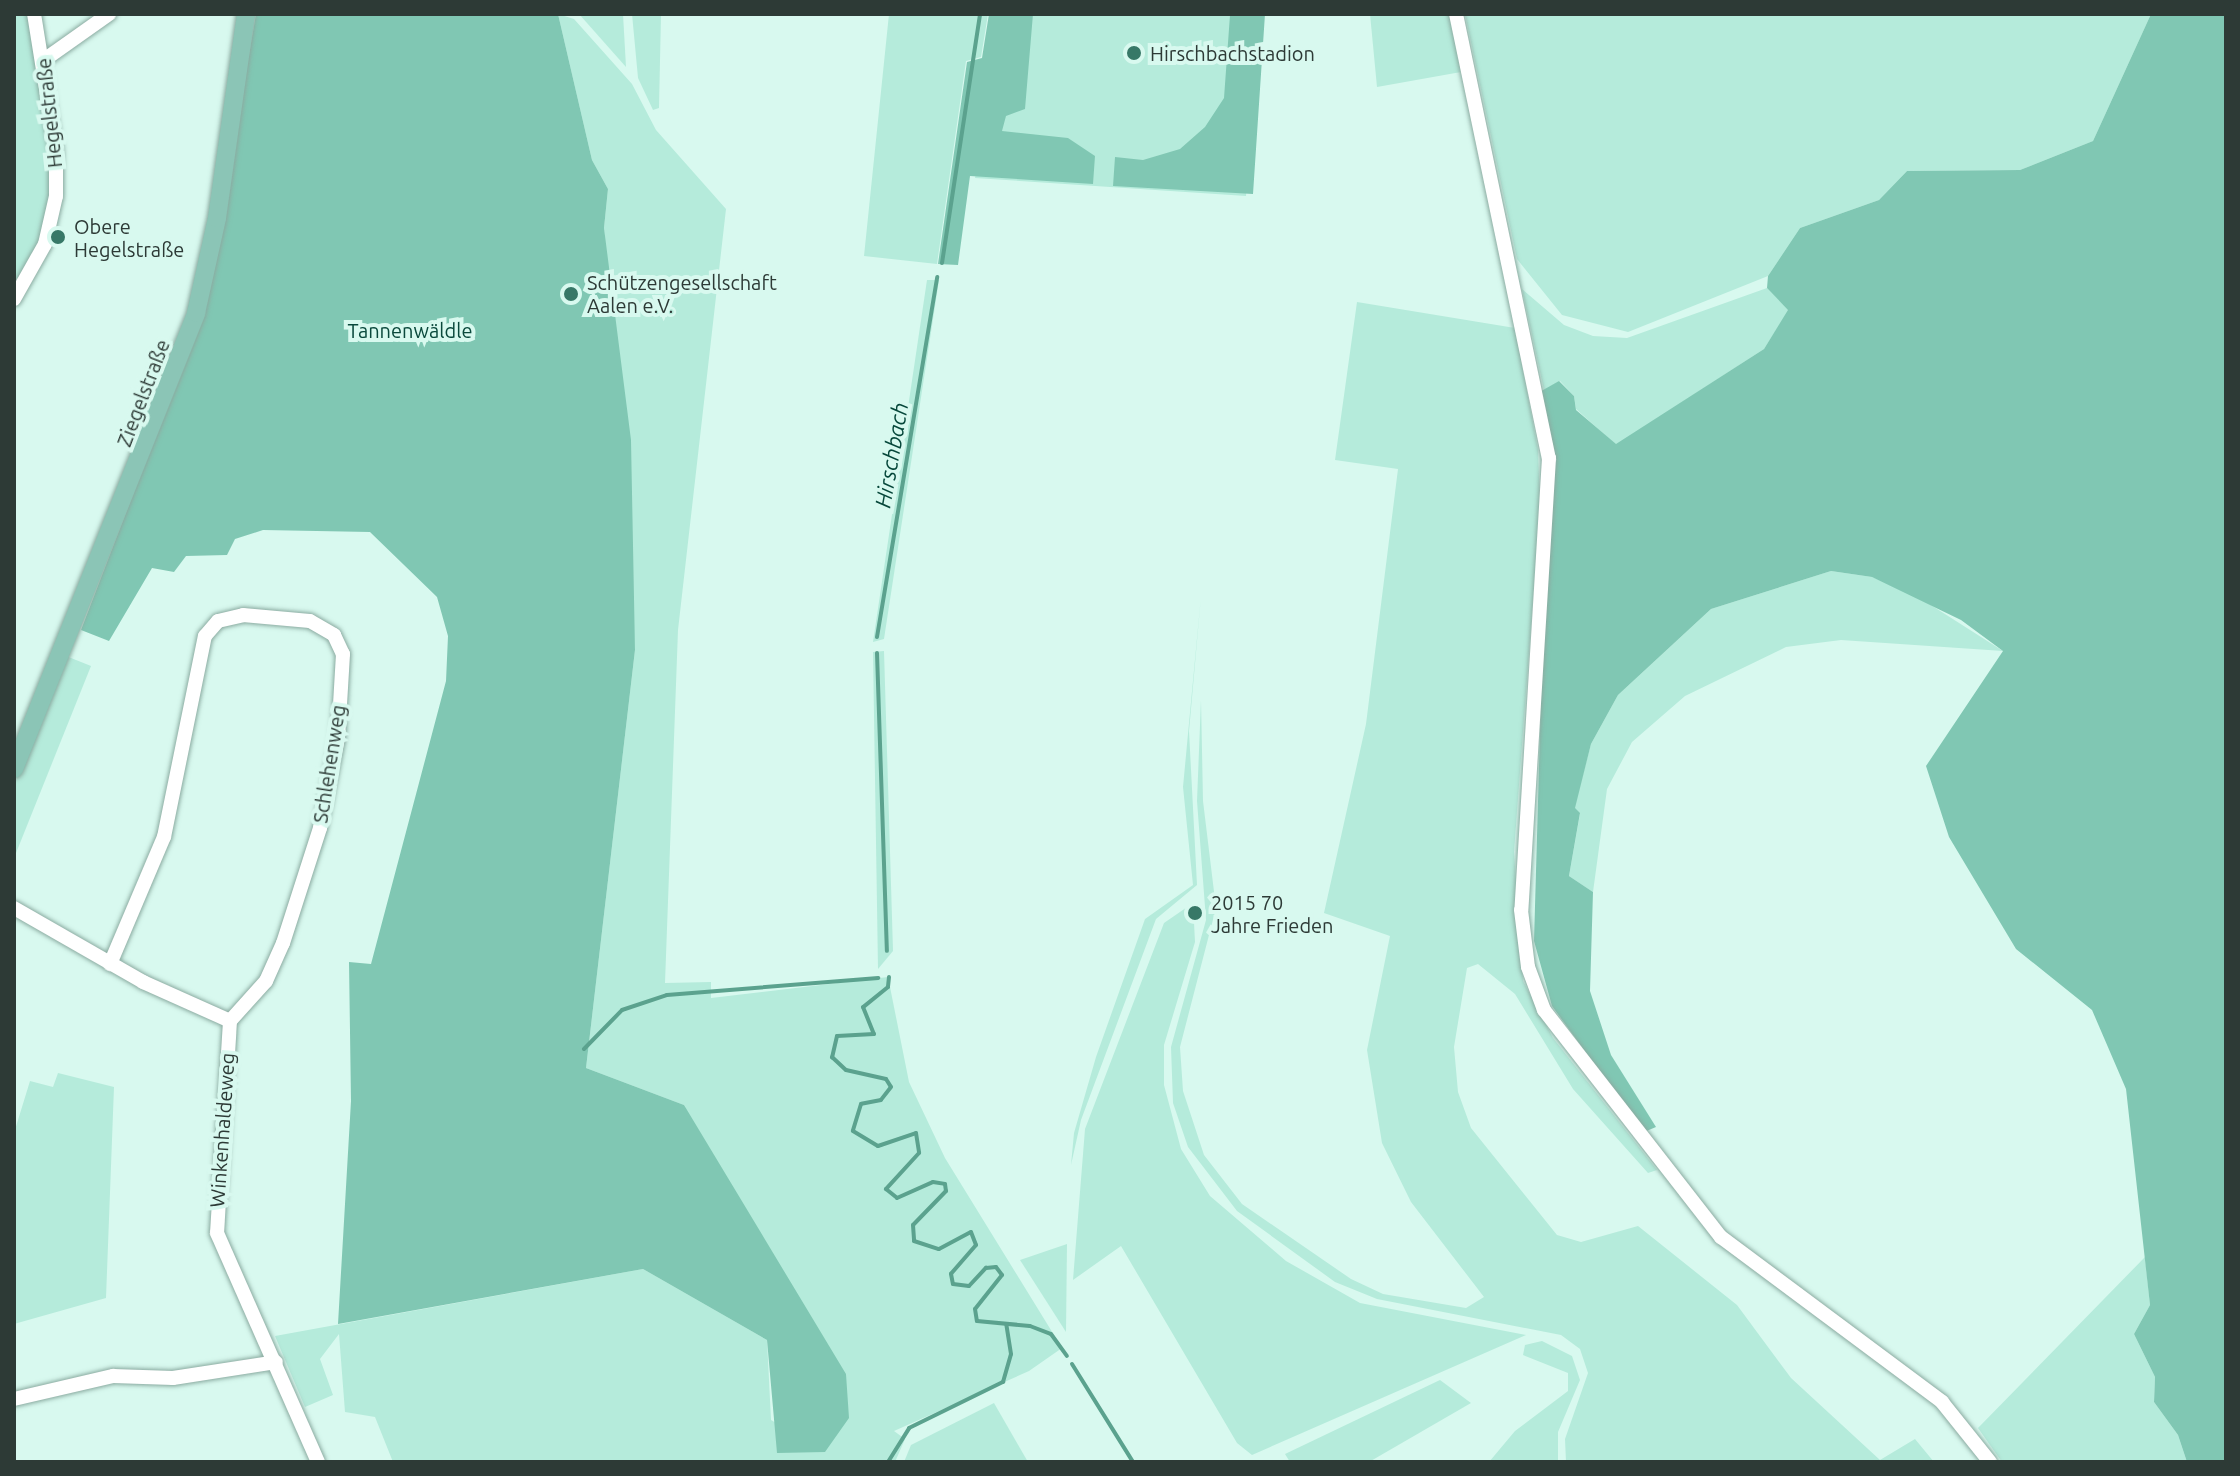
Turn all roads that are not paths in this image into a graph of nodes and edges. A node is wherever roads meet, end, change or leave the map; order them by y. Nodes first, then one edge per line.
1 (34, 14) edge
2 (109, 14) edge
3 (246, 14) edge
4 (1456, 14) edge
5 (44, 60) junction
6 (14, 299) edge
7 (14, 769) edge
8 (14, 908) edge
9 (110, 964) junction
10 (230, 1021) junction
11 (276, 1362) junction
12 (14, 1399) edge
13 (318, 1462) edge
14 (1990, 1462) edge

1 - 5 street, Hegelstraße
2 - 5 street
3 - 7 main road, Ziegelstraße
4 - 14 street
5 - 6 street, Hegelstraße
8 - 9 street
9 - 10 street
9 - 10 street, Schlehenweg
10 - 11 street, Winkenhaldeweg
11 - 12 street
11 - 13 street, Winkenhaldeweg

